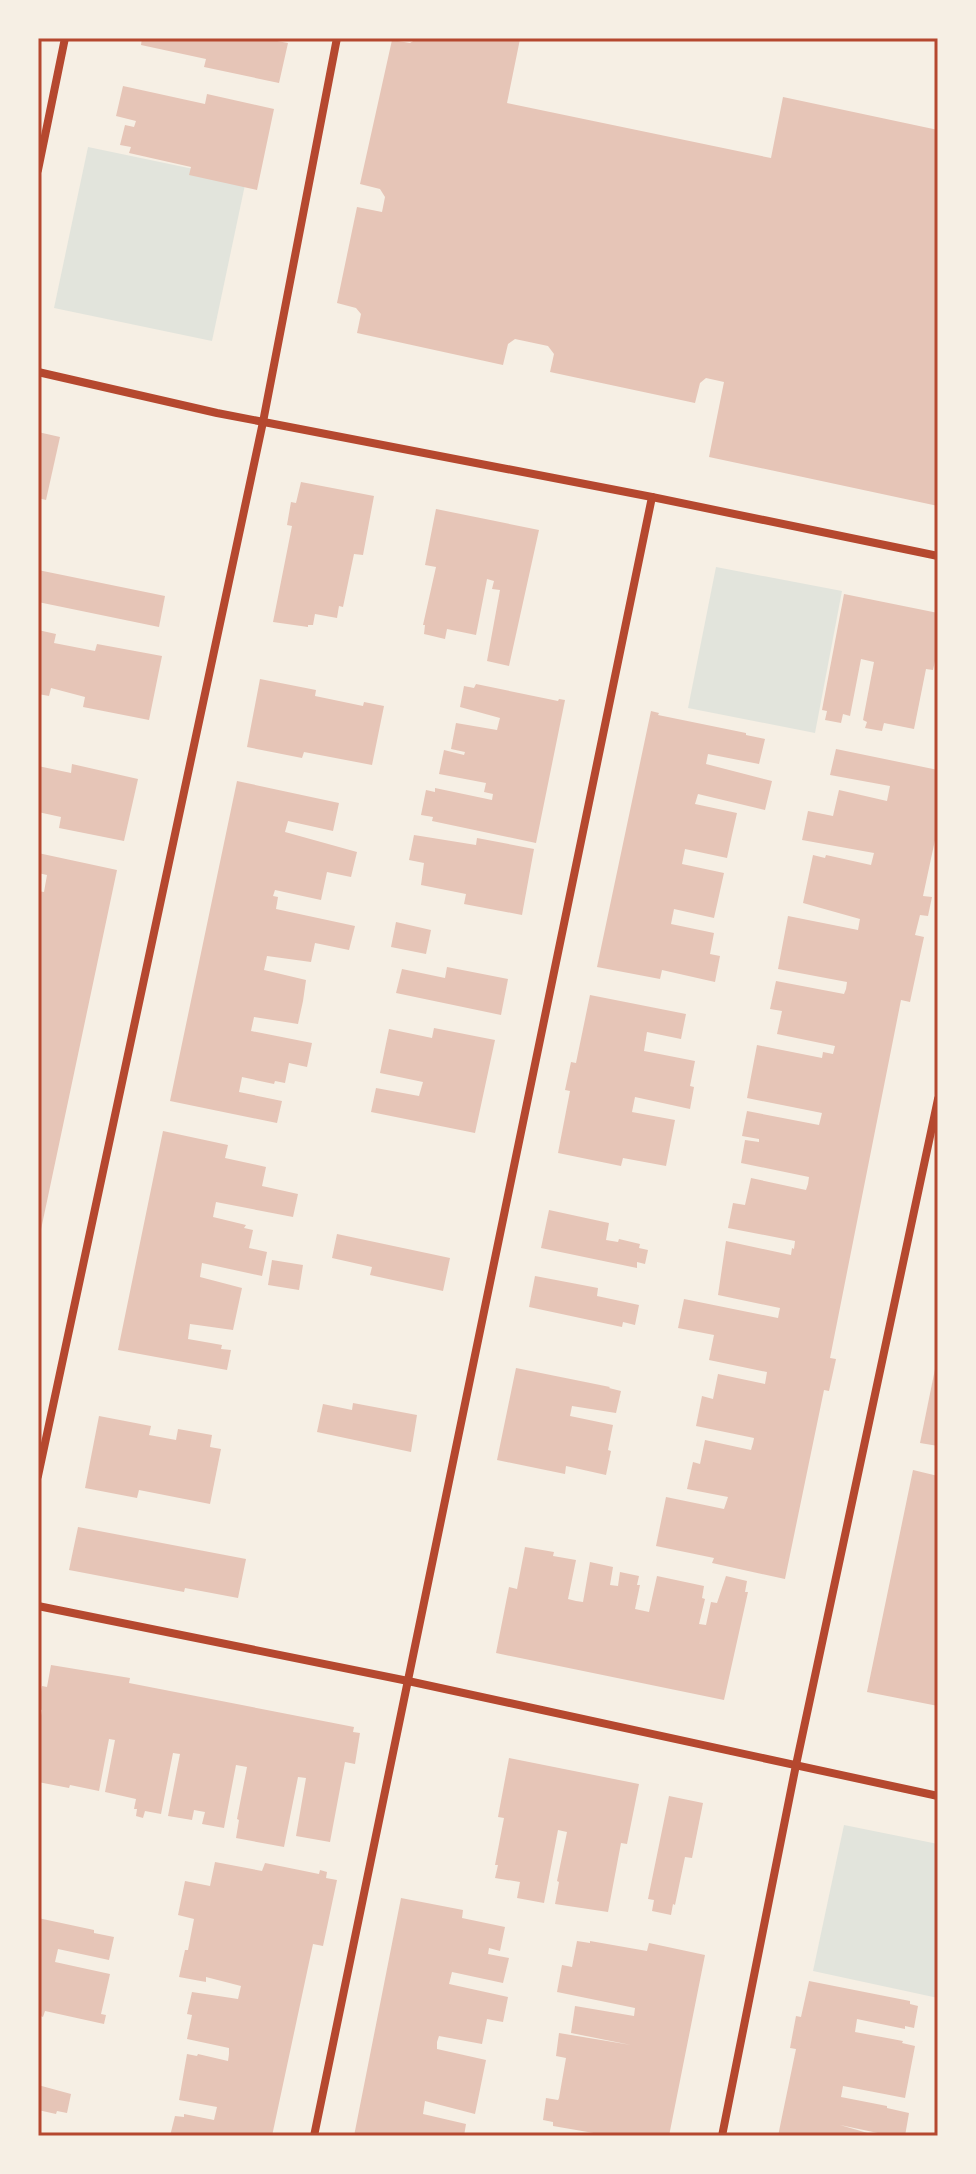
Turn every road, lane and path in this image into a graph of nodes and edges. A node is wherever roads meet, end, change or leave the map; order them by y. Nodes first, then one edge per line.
1 (65, 38) edge
2 (337, 38) edge
3 (38, 170) edge
4 (38, 372) edge
5 (263, 422) junction
6 (652, 497) junction
7 (938, 556) edge
8 (938, 1099) edge
9 (38, 1476) edge
10 (38, 1606) edge
11 (408, 1681) junction
12 (796, 1765) junction
13 (938, 1796) edge
14 (314, 2136) edge
15 (722, 2136) edge

1 - 3 street
2 - 5 street
4 - 5 street
5 - 6 street
5 - 9 street
6 - 7 street
6 - 11 street
8 - 12 street
10 - 11 street
11 - 12 street
11 - 14 street
12 - 13 street
12 - 15 street

